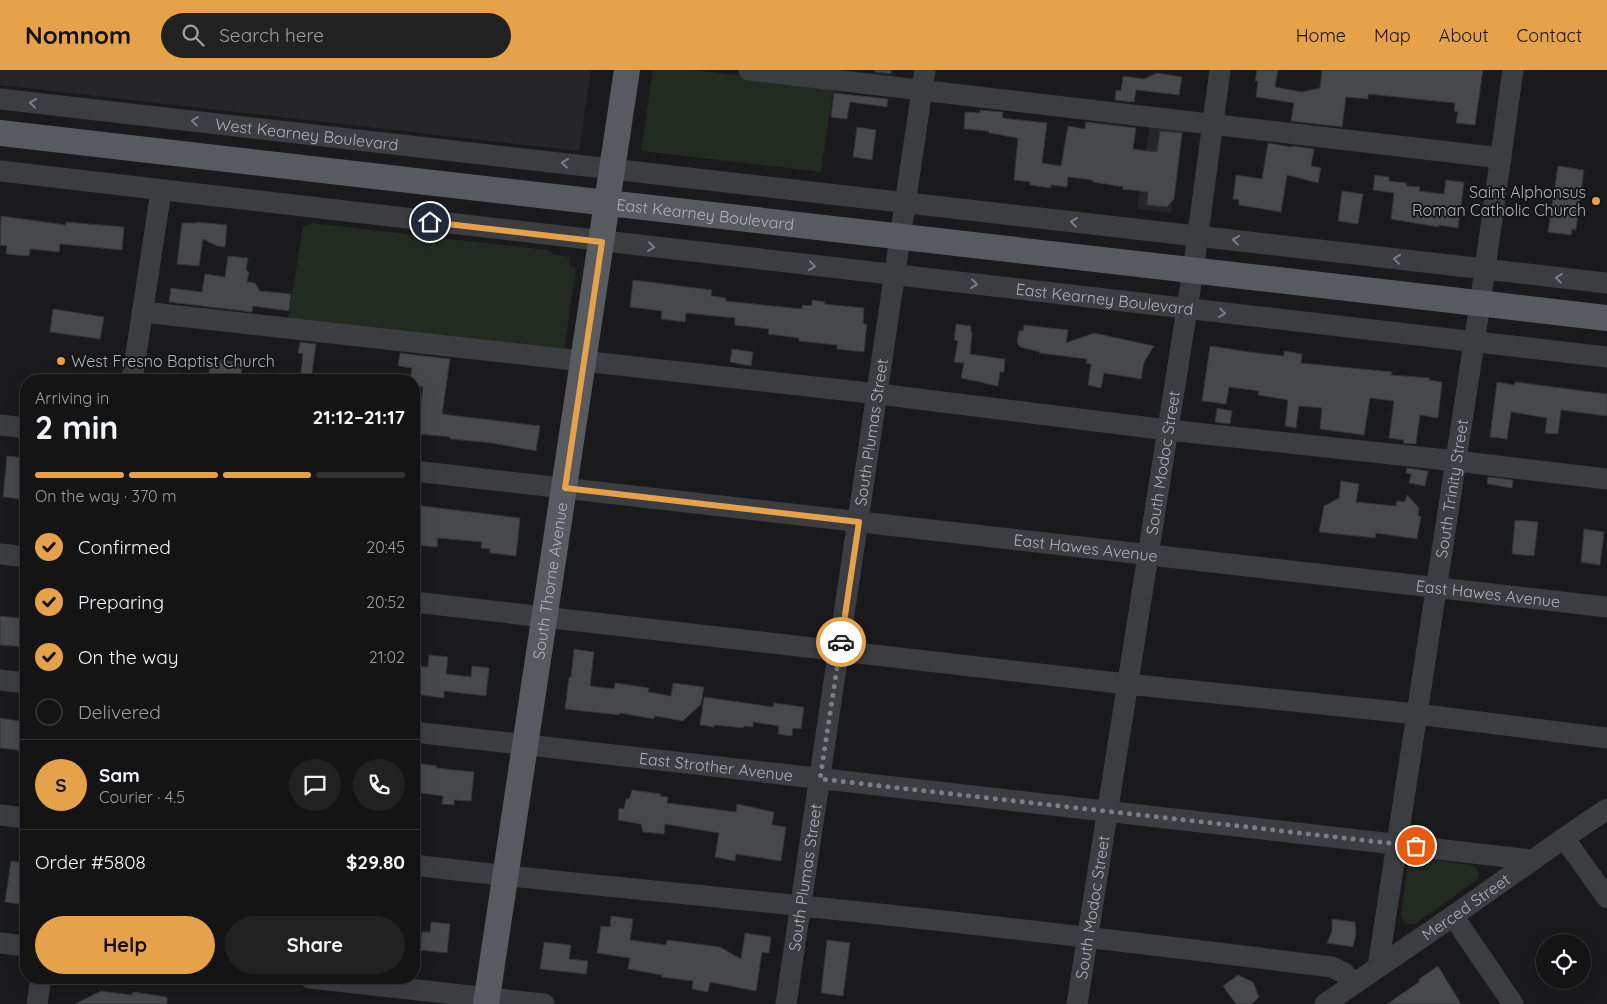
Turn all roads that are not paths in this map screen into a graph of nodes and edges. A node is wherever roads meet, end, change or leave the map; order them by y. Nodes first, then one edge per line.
1 (627, 70) edge
2 (748, 70) edge
3 (1220, 70) edge
4 (1513, 70) edge
5 (924, 80) edge
6 (0, 99) edge
7 (1213, 124) junction
8 (0, 134) edge
9 (1501, 158) junction
10 (614, 169) junction
11 (0, 171) edge
12 (161, 191) junction
13 (907, 202) junction
14 (608, 204) junction
15 (1197, 236) junction
16 (902, 237) junction
17 (602, 242) junction
18 (1485, 269) junction
19 (1193, 271) junction
20 (896, 275) junction
21 (1607, 283) edge
22 (1480, 304) junction
23 (1187, 308) junction
24 (143, 312) junction
25 (1607, 318) edge
26 (1474, 342) junction
27 (1607, 357) edge
28 (584, 363) junction
29 (133, 374) edge
30 (878, 394) junction
31 (0, 425) edge
32 (20, 427) edge
33 (1168, 430) junction
34 (1456, 460) junction
35 (420, 472) edge
36 (1607, 479) edge
37 (565, 488) junction
38 (859, 522) junction
39 (0, 554) edge
40 (1148, 555) junction
41 (20, 556) edge
42 (1436, 588) junction
43 (420, 603) edge
44 (1607, 607) edge
45 (545, 617) junction
46 (840, 651) junction
47 (0, 680) edge
48 (20, 682) edge
49 (1127, 684) junction
50 (1417, 714) junction
51 (420, 733) edge
52 (1607, 738) edge
53 (525, 746) junction
54 (820, 779) junction
55 (1607, 809) edge
56 (1107, 812) junction
57 (0, 815) edge
58 (20, 817) edge
59 (1564, 838) junction
60 (1397, 844) junction
61 (1532, 860) junction
62 (420, 866) edge
63 (506, 876) junction
64 (1607, 898) edge
65 (801, 906) junction
66 (1453, 916) junction
67 (1088, 937) junction
68 (0, 943) edge
69 (20, 945) edge
70 (1378, 967) junction
71 (40, 984) edge
72 (356, 984) edge
73 (1341, 997) edge
74 (487, 1001) edge
75 (37, 1004) edge
76 (544, 1004) edge
77 (786, 1004) edge
78 (1077, 1004) edge
79 (1513, 1004) edge

1 - 10 main road, South Thorne Avenue
2 - 5 street
3 - 7 street, South Modoc Street
4 - 9 street, South Trinity Street
5 - 7 street
5 - 13 street, South Plumas Street
10 -> 6 street, West Kearney Boulevard
7 - 9 street
7 - 15 street, South Modoc Street
8 - 14 main road
9 - 18 street, South Trinity Street
10 - 13 street
10 - 14 main road, South Thorne Avenue
11 - 12 street
12 - 17 street
12 - 24 street
15 -> 13 street
13 - 16 street, South Plumas Street
14 - 16 main road, East Kearney Boulevard
14 - 17 main road, South Thorne Avenue
18 -> 15 street
15 - 19 street, South Modoc Street
16 - 19 main road, East Kearney Boulevard
16 - 20 street, South Plumas Street
17 -> 20 street, East Kearney Boulevard
17 - 28 main road, South Thorne Avenue
21 -> 18 street
18 - 22 street, South Trinity Street
19 - 22 main road, East Kearney Boulevard
19 - 23 street, South Modoc Street
20 -> 23 street, East Kearney Boulevard
20 - 30 street, South Plumas Street
22 - 25 main road, East Kearney Boulevard
22 - 26 street, South Trinity Street
23 -> 26 street, East Kearney Boulevard
23 - 33 street, South Modoc Street
24 - 28 street
24 - 29 street
26 - 27 street, East Kearney Boulevard
26 - 34 street, South Trinity Street
28 - 30 street
28 - 37 main road, South Thorne Avenue
30 - 33 street
30 - 38 street, South Plumas Street
31 - 32 street
33 - 34 street
33 - 40 street, South Modoc Street
34 - 36 street
34 - 42 street, South Trinity Street
35 - 37 street, East Hawes Avenue
37 - 38 street, East Hawes Avenue
37 - 45 main road, South Thorne Avenue
38 - 40 street, East Hawes Avenue
38 - 46 street, South Plumas Street
39 - 41 street
40 - 42 street, East Hawes Avenue
40 - 49 street, South Modoc Street
42 - 44 street, East Hawes Avenue
42 - 50 street, South Trinity Street
43 - 45 street
45 - 46 street
45 - 53 main road, South Thorne Avenue
46 - 49 street
46 - 54 street, South Plumas Street
47 - 48 street
49 - 50 street
49 - 56 street, South Modoc Street
50 - 52 street
50 - 60 street, South Trinity Street
51 - 53 street, East Strother Avenue
53 - 54 street, East Strother Avenue
53 - 63 main road, South Thorne Avenue
54 - 56 street, East Strother Avenue
54 - 65 street, South Plumas Street
55 - 59 street, Merced Street
56 - 60 street, East Strother Avenue
56 - 67 street, South Modoc Street
57 - 58 street
59 - 61 street, Merced Street
59 - 64 street
60 - 61 street, East Strother Avenue
60 - 70 street, South Trinity Street
61 - 66 street, Merced Street
62 - 63 street
63 - 65 street
63 - 74 main road, South Thorne Avenue
65 - 67 street
65 - 77 street, South Plumas Street
66 - 70 street, Merced Street
66 - 79 street
67 - 73 street
67 - 78 street, South Modoc Street
68 - 69 street
70 - 73 street, Merced Street
71 - 75 street
72 - 74 street
74 - 76 street

